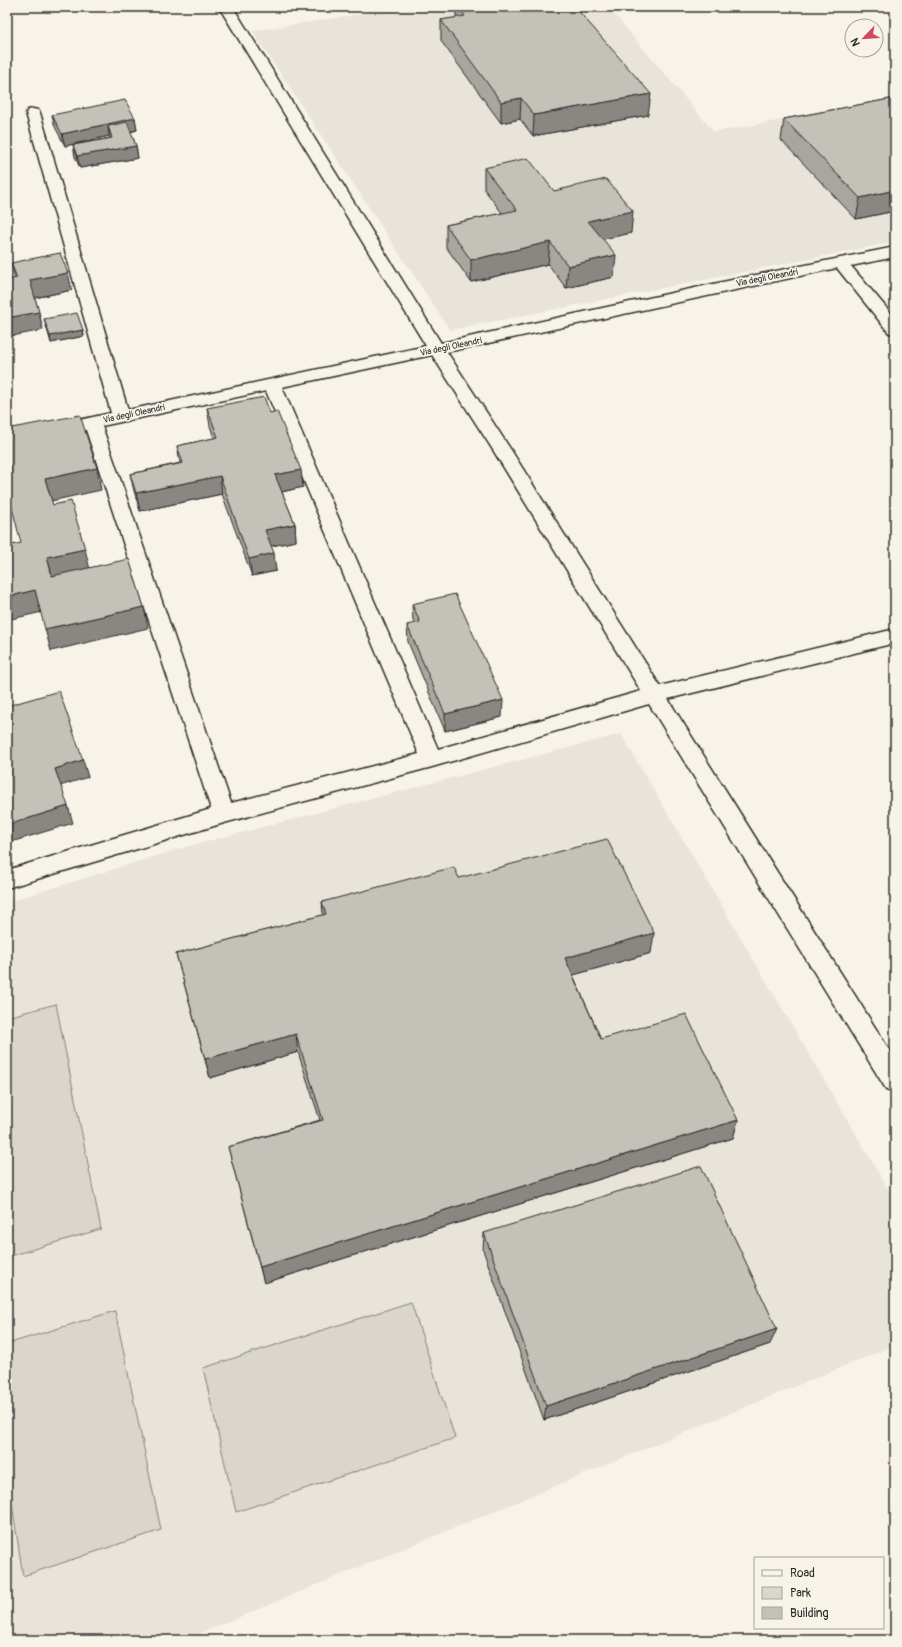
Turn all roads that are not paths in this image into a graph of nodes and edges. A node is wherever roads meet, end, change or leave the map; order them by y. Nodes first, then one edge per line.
1 (226, 7) edge
2 (33, 113) dead end
3 (895, 252) edge
4 (841, 263) junction
5 (895, 329) edge
6 (437, 350) junction
7 (272, 384) junction
8 (121, 417) junction
9 (92, 423) junction
10 (7, 442) edge
11 (895, 636) edge
12 (654, 695) junction
13 (432, 759) junction
14 (224, 814) junction
15 (7, 879) edge
16 (895, 1081) edge

1 - 6 street
2 - 8 street
3 - 4 street, Via degli Oleandri
4 - 5 street
4 - 6 street, Via degli Oleandri
6 - 7 street, Via degli Oleandri
6 - 12 street
7 - 8 street, Via degli Oleandri
7 - 13 street
8 - 9 street, Via degli Oleandri
9 - 10 street, Via degli Oleandri
9 - 14 street
11 - 12 street
12 - 13 street
12 - 16 street
13 - 14 street
14 - 15 street

